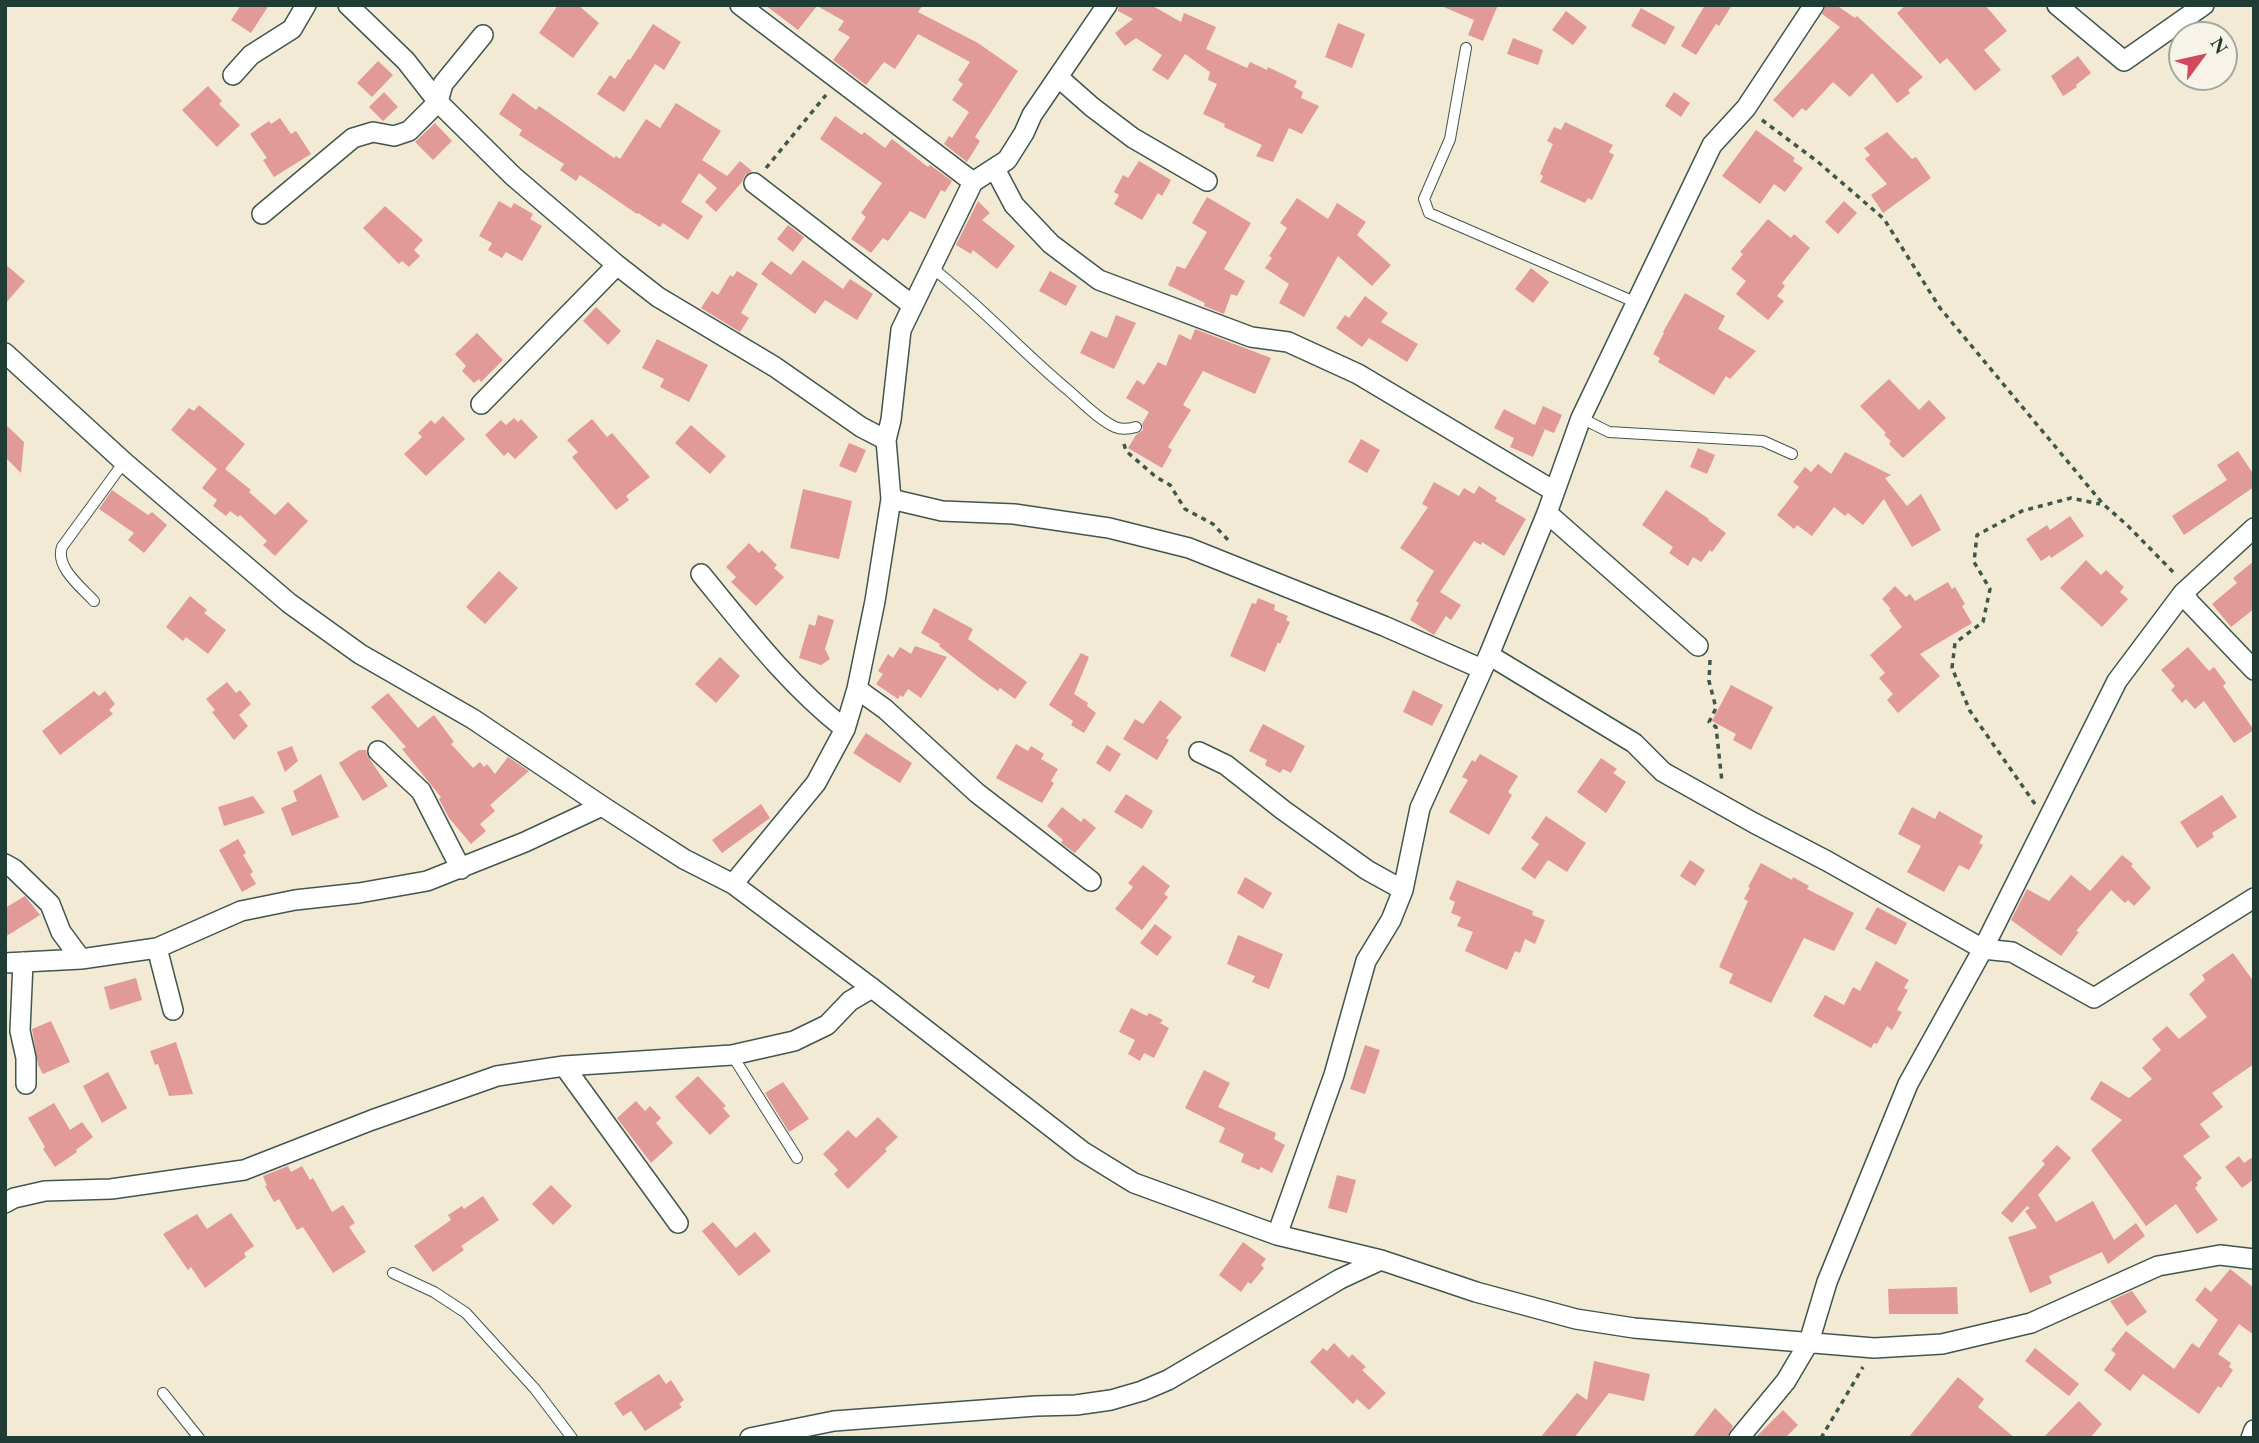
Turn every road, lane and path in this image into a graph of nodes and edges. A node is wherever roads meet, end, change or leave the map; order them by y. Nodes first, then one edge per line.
1 (306, 5) edge
2 (348, 5) edge
3 (740, 5) edge
4 (1107, 5) edge
5 (1814, 5) edge
6 (2057, 5) edge
7 (2204, 5) edge
8 (483, 35) dead end
9 (1466, 48) dead end
10 (233, 75) dead end
11 (1058, 77) junction
12 (838, 80) junction
13 (438, 102) junction
14 (1746, 108) junction
15 (995, 169) junction
16 (1207, 181) dead end
17 (973, 182) junction
18 (754, 183) joint
19 (262, 214) dead end
20 (617, 265) junction
21 (931, 267) junction
22 (1637, 303) junction
23 (912, 304) junction
24 (5, 353) edge
25 (481, 404) dead end
26 (1581, 418) junction
27 (1115, 427) junction
28 (1136, 427) dead end
29 (886, 440) junction
30 (1792, 454) dead end
31 (124, 462) junction
32 (1554, 491) junction
33 (891, 499) junction
34 (2103, 504) junction
35 (1547, 513) junction
36 (2254, 528) edge
37 (1229, 542) dead end
38 (701, 574) dead end
39 (2183, 593) junction
40 (94, 601) dead end
41 (1699, 646) joint
42 (1485, 662) junction
43 (2254, 670) edge
44 (857, 689) junction
45 (845, 729) junction
46 (378, 751) dead end
47 (1199, 752) dead end
48 (1723, 788) dead end
49 (602, 806) junction
50 (2046, 820) junction
51 (5, 864) edge
52 (461, 869) junction
53 (1091, 881) dead end
54 (733, 884) junction
55 (1403, 890) junction
56 (2254, 898) edge
57 (157, 948) junction
58 (1983, 949) junction
59 (81, 959) junction
60 (14, 962) edge
61 (872, 988) junction
62 (173, 1010) dead end
63 (732, 1055) junction
64 (564, 1066) junction
65 (26, 1084) dead end
66 (797, 1158) dead end
67 (5, 1203) edge
68 (678, 1223) dead end
69 (1277, 1235) junction
70 (2254, 1259) edge
71 (1381, 1260) junction
72 (393, 1273) dead end
73 (1809, 1342) junction
74 (1874, 1348) junction
75 (163, 1393) dead end
76 (2254, 1430) edge
77 (199, 1438) edge
78 (572, 1438) edge
79 (750, 1438) edge
80 (1739, 1438) edge
81 (1821, 1438) edge
82 (2251, 1438) edge

1 - 10 street
2 - 13 street
3 - 12 street
4 - 11 street
5 - 14 street
6 - 7 street
8 - 13 street
9 - 22 lane
11 - 15 street
11 - 16 street
12 - 17 street
12 - 18 path
13 - 19 street
13 - 20 street
14 - 22 street
14 - 34 path
15 - 17 street
15 - 32 street
17 - 21 street
18 - 23 street
20 - 25 street
20 - 29 street
21 - 23 street
21 - 27 lane
22 - 26 street
23 - 29 street
24 - 31 street
26 - 30 lane
26 - 32 street
27 - 28 lane
27 - 37 path
29 - 33 street
31 - 40 lane
31 - 49 street
32 - 35 street
33 - 42 street
33 - 44 street
34 - 39 path
34 - 50 path
35 - 41 street
35 - 42 street
36 - 39 street
38 - 45 street
39 - 43 street
39 - 50 street
41 - 48 path
42 - 55 street
42 - 58 street
44 - 45 street
44 - 53 street
45 - 54 street
46 - 52 street
47 - 55 street
49 - 52 street
49 - 54 street
50 - 58 street
51 - 59 street
52 - 57 street
54 - 61 street
55 - 69 street
56 - 58 street
57 - 59 street
57 - 62 street
58 - 73 street
59 - 60 street
60 - 65 street
61 - 63 street
61 - 69 street
63 - 64 street
63 - 66 lane
64 - 67 street
64 - 68 street
69 - 71 street
70 - 74 street
71 - 73 street
71 - 79 street
72 - 78 lane
73 - 74 street
73 - 80 street
74 - 81 path
75 - 77 lane
76 - 82 street

